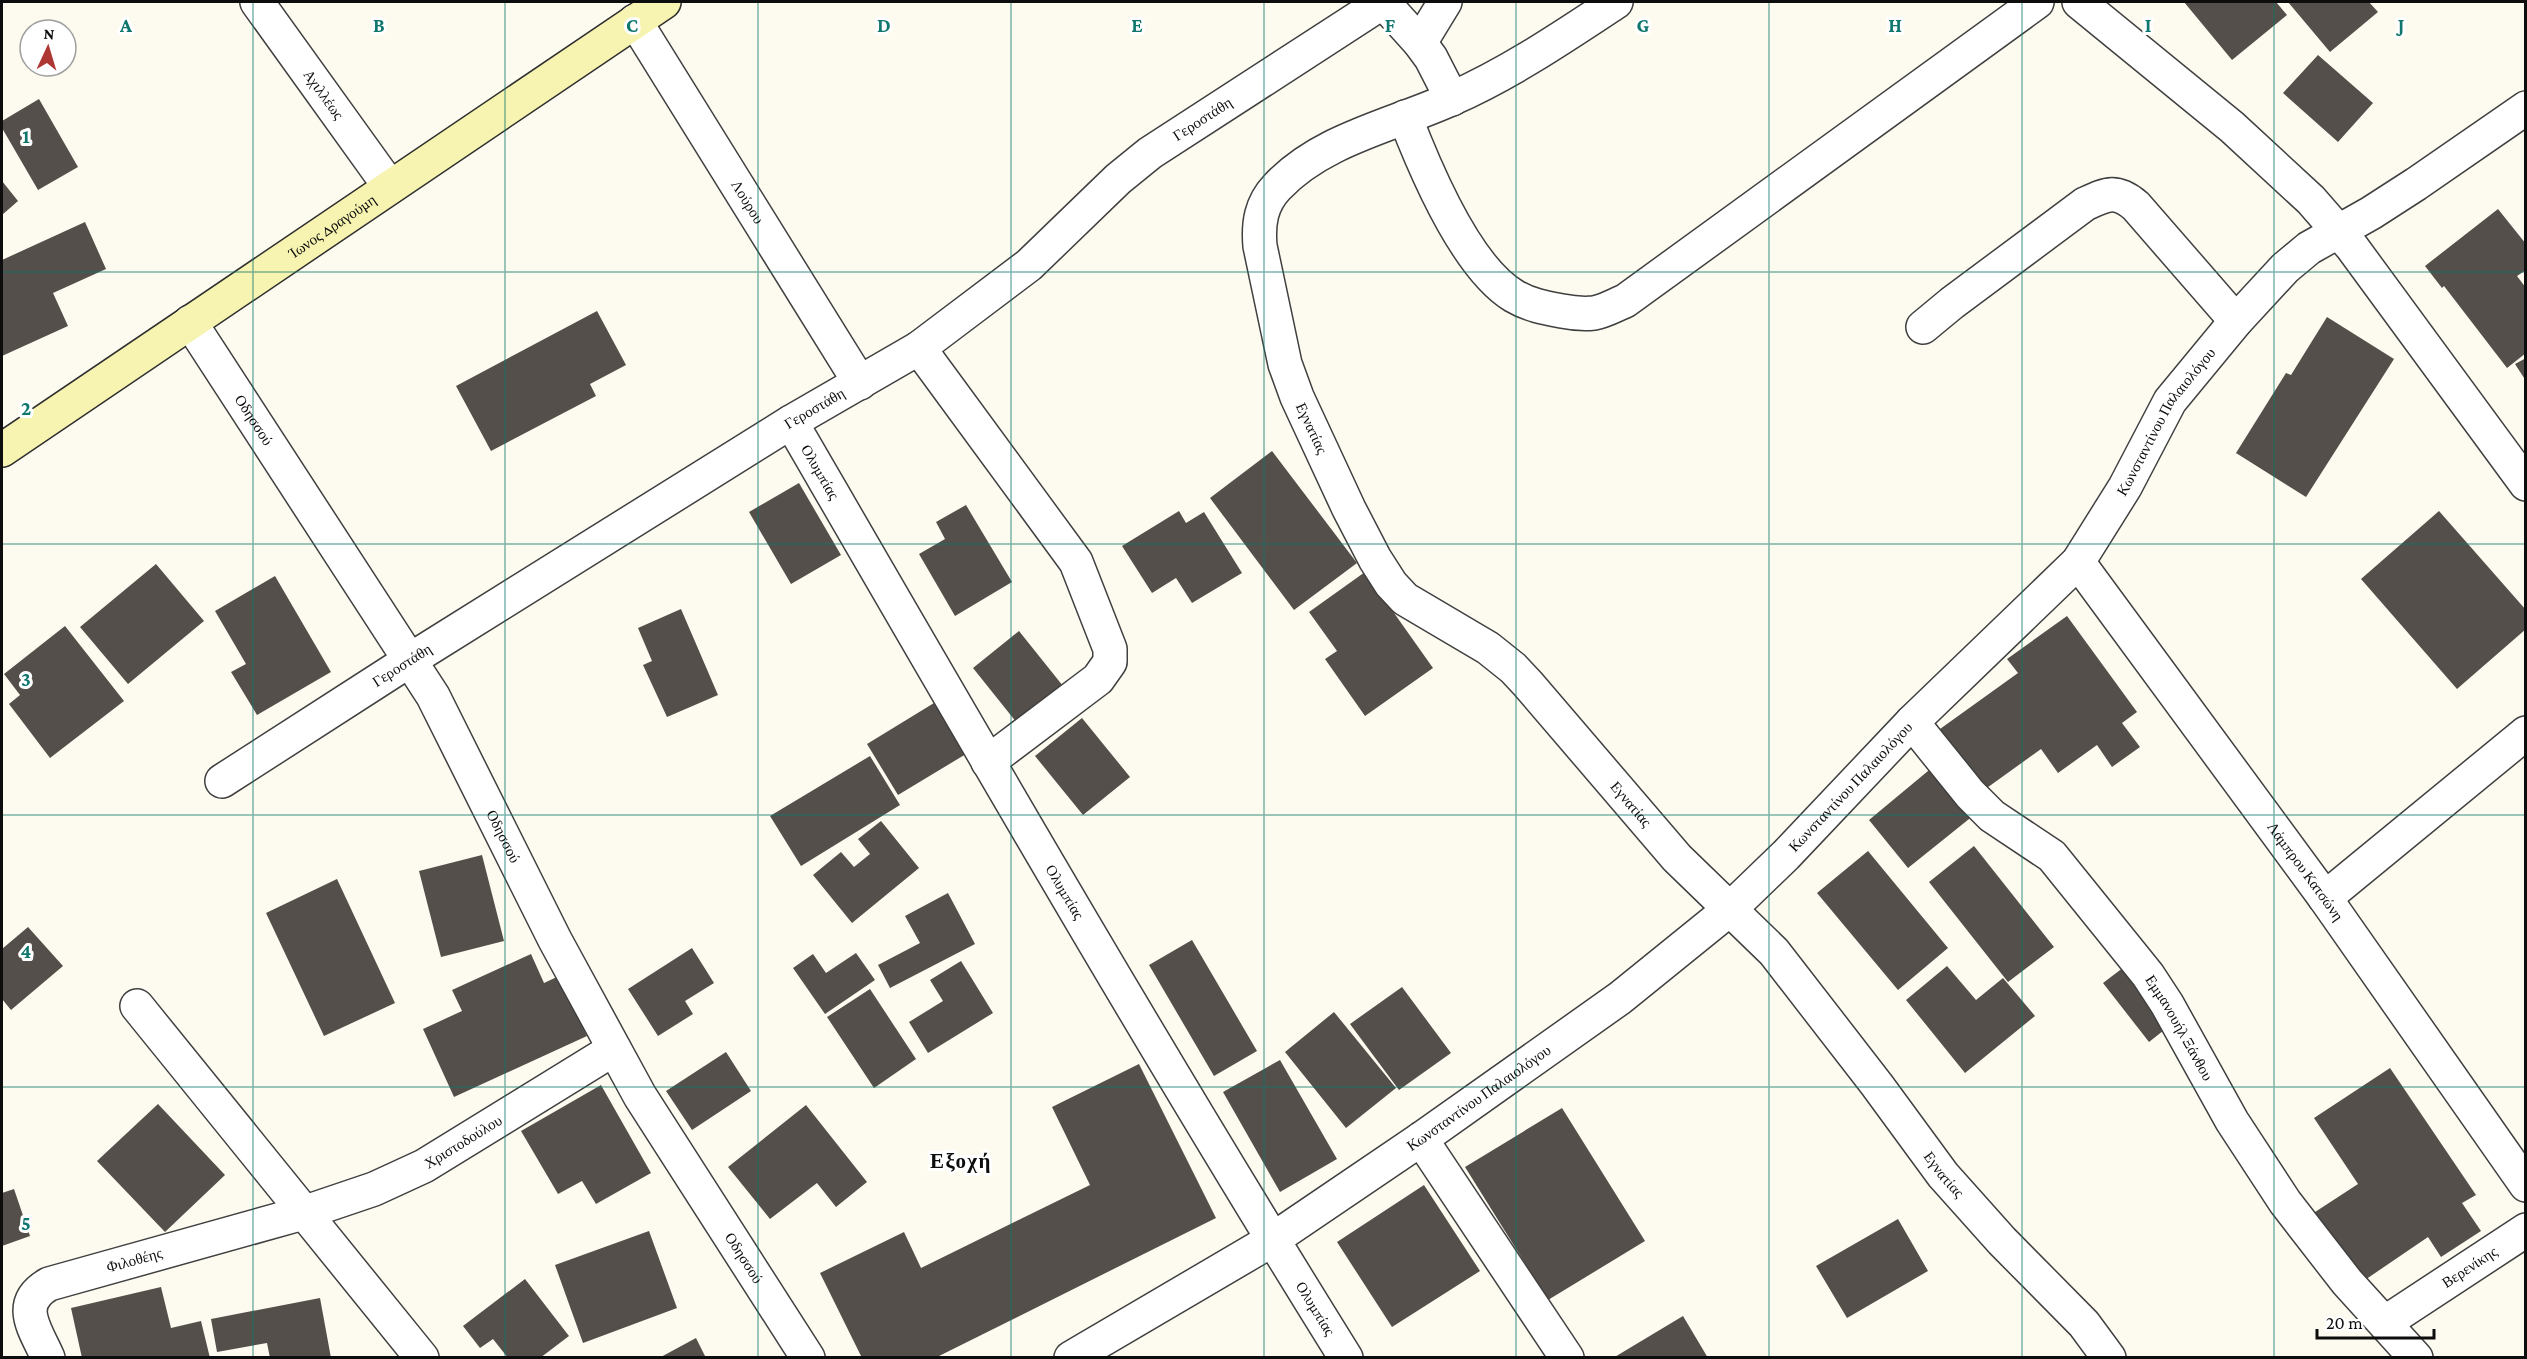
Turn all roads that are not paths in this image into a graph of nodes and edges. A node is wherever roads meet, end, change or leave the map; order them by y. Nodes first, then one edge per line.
1 (257, 2) edge
2 (664, 2) edge
3 (1383, 2) edge
4 (1445, 2) edge
5 (1616, 2) edge
6 (2037, 2) edge
7 (2079, 2) edge
8 (635, 21) junction
9 (1420, 43) junction
10 (1452, 99) junction
11 (2526, 108) edge
12 (1405, 117) junction
13 (390, 187) junction
14 (2338, 231) junction
15 (2235, 321) junction
16 (190, 322) junction
17 (1923, 327) dead end
18 (919, 348) junction
19 (860, 383) junction
20 (791, 422) junction
21 (2, 450) edge
22 (2526, 484) edge
23 (2078, 562) junction
24 (410, 660) junction
25 (1912, 722) junction
26 (2526, 733) edge
27 (988, 762) junction
28 (222, 781) dead end
29 (2325, 898) junction
30 (1730, 909) junction
31 (137, 1006) dead end
32 (614, 1049) junction
33 (1421, 1139) junction
34 (2526, 1185) edge
35 (303, 1213) junction
36 (2526, 1230) edge
37 (1272, 1240) junction
38 (2386, 1322) junction
39 (48, 1358) edge
40 (422, 1358) edge
41 (808, 1358) edge
42 (1071, 1358) edge
43 (1346, 1358) edge
44 (1567, 1358) edge
45 (2109, 1358) edge
46 (2416, 1358) edge

1 - 13 street, Αχιλλέως
2 - 8 main road, Ίωνος Δραγούμη
3 - 9 street
3 - 18 street, Γεροστάθη
4 - 9 street
5 - 10 street
6 - 12 street
7 - 14 street
8 - 13 main road, Ίωνος Δραγούμη
8 - 19 street, Λούρου
9 - 10 street
10 - 12 street
11 - 14 street, Κωνσταντίνου Παλαιολόγου
12 - 30 street, Εγνατίας
13 - 16 main road, Ίωνος Δραγούμη
14 - 15 street, Κωνσταντίνου Παλαιολόγου
14 - 22 street
15 - 17 street
15 - 23 street, Κωνσταντίνου Παλαιολόγου
16 - 21 main road, Ίωνος Δραγούμη
16 - 24 street, Οδησσού
18 - 19 street, Γεροστάθη
18 - 27 street
19 - 20 street, Γεροστάθη
20 - 24 street, Γεροστάθη
20 - 27 street, Ολυμπίας
23 - 25 street, Κωνσταντίνου Παλαιολόγου
23 - 29 street, Λάμπρου Κατσώνη
24 - 28 street, Γεροστάθη
24 - 32 street, Οδησσού
25 - 30 street, Κωνσταντίνου Παλαιολόγου
25 - 38 street, Εμμανουήλ Ξάνθου
26 - 29 street
27 - 37 street, Ολυμπίας
29 - 34 street, Λάμπρου Κατσώνη
30 - 33 street, Κωνσταντίνου Παλαιολόγου
30 - 45 street, Εγνατίας
31 - 35 street
32 - 35 street, Χριστοδούλου
32 - 41 street, Οδησσού
33 - 37 street, Κωνσταντίνου Παλαιολόγου
33 - 44 street
35 - 39 street, Φιλοθέης
35 - 40 street
36 - 38 street, Βερενίκης
37 - 42 street, Κωνσταντίνου Παλαιολόγου
37 - 43 street, Ολυμπίας
38 - 46 street, Εμμανουήλ Ξάνθου

